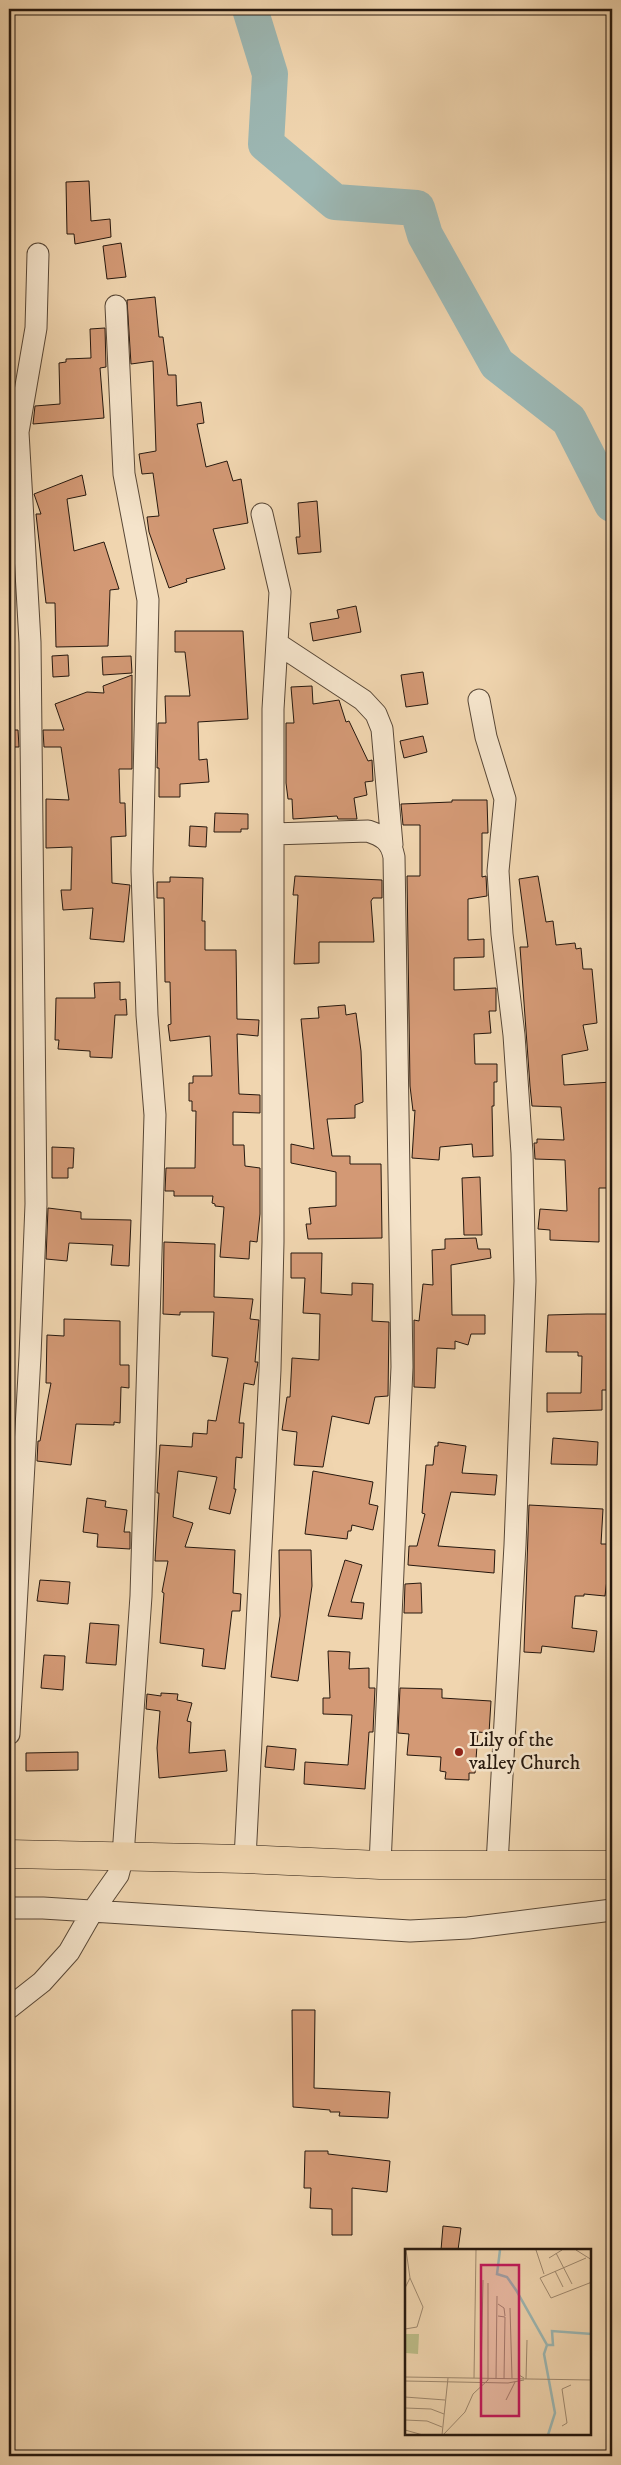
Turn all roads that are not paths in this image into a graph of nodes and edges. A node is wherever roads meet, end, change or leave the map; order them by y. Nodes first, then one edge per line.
1 (38, 254) dead end
2 (116, 306) dead end
3 (14, 436) edge
4 (262, 514) dead end
5 (278, 644) junction
6 (479, 700) dead end
7 (273, 834) junction
8 (392, 845) junction
9 (9, 1734) edge
10 (9, 1854) edge
11 (123, 1856) junction
12 (245, 1859) junction
13 (497, 1864) junction
14 (380, 1865) junction
15 (612, 1865) edge
16 (9, 1908) edge
17 (612, 1910) edge
18 (92, 1912) junction
19 (9, 2008) edge

1 - 3 street
2 - 11 street
3 - 9 street
4 - 5 street
5 - 7 street
5 - 8 street
6 - 13 street
7 - 8 street
7 - 12 street
8 - 14 street
10 - 11 main road
11 - 12 main road
11 - 18 street
12 - 14 main road
13 - 14 main road
13 - 15 main road
16 - 18 street
17 - 18 street
18 - 19 street

